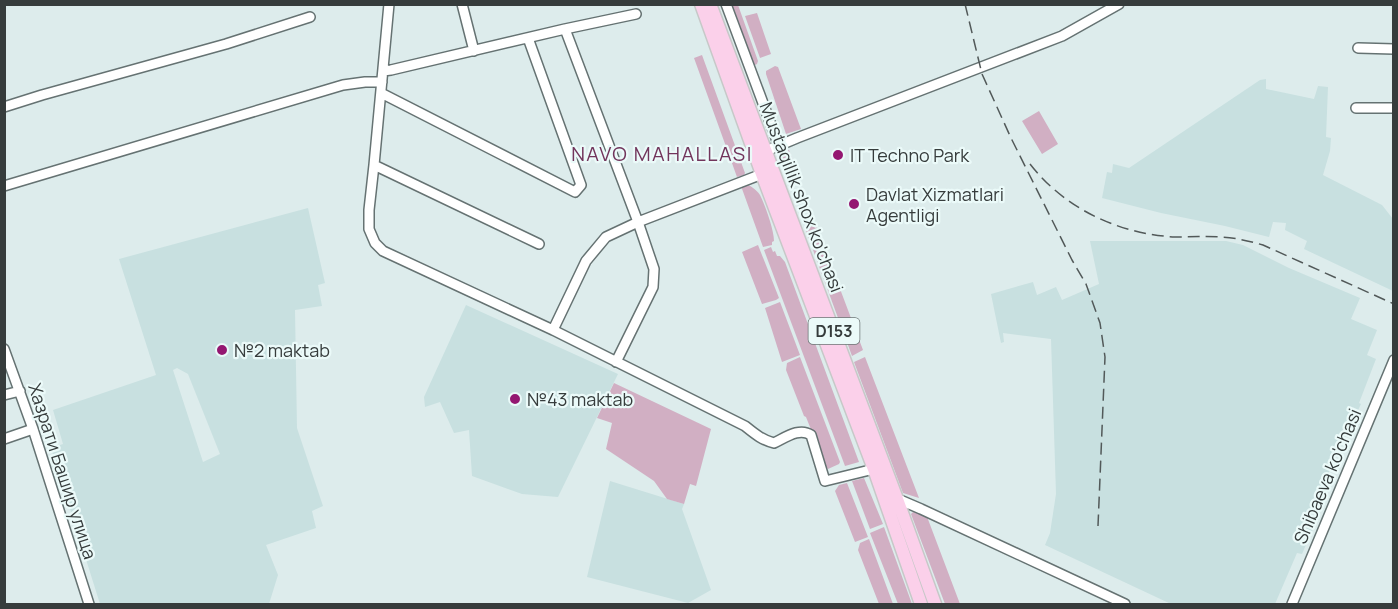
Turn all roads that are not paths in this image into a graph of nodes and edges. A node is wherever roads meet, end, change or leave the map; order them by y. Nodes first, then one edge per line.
1 (389, 4) edge
2 (462, 4) edge
3 (701, 4) edge
4 (710, 4) edge
5 (726, 4) edge
6 (1119, 4) edge
7 (636, 14) dead end
8 (310, 17) dead end
9 (564, 29) junction
10 (528, 38) junction
11 (1358, 48) dead end
12 (1394, 49) edge
13 (474, 51) junction
14 (383, 70) junction
15 (730, 71) junction
16 (382, 82) junction
17 (381, 93) junction
18 (4, 107) edge
19 (1356, 108) dead end
20 (1394, 108) edge
21 (779, 146) junction
22 (766, 151) junction
23 (374, 165) junction
24 (762, 174) junction
25 (4, 186) edge
26 (638, 222) junction
27 (538, 244) dead end
28 (553, 330) junction
29 (4, 349) edge
30 (1394, 360) edge
31 (616, 362) junction
32 (20, 391) junction
33 (4, 394) edge
34 (33, 429) junction
35 (4, 439) edge
36 (879, 468) junction
37 (882, 492) junction
38 (897, 499) junction
39 (89, 604) edge
40 (921, 604) edge
41 (935, 604) edge
42 (1125, 604) edge
43 (1292, 604) edge

1 - 14 street
2 - 13 street
3 - 15 main road, Mustaqillik shox ko'chasi / D153
4 - 15 main road, Mustaqillik shox ko'chasi / D153
5 - 21 street
6 - 21 street
7 - 9 street
8 - 18 street
9 - 10 street
9 - 26 street
10 - 13 street
10 - 17 street
11 - 12 street
13 - 14 street
14 - 16 street
15 - 22 main road, Mustaqillik shox ko'chasi / D153
15 - 24 main road, Mustaqillik shox ko'chasi / D153
16 - 17 street
16 - 25 street
17 - 23 street
19 - 20 street
21 - 22 street
22 - 36 main road, Mustaqillik shox ko'chasi / D153
23 - 27 street
23 - 28 street
24 - 26 street
24 - 36 main road, Mustaqillik shox ko'chasi / D153
26 - 28 street
26 - 31 street
28 - 31 street
29 - 32 street, Хазрати Башир улица
30 - 43 street, Shibaeva ko'chasi
31 - 36 street
32 - 33 street
32 - 34 street, Хазрати Башир улица
34 - 35 street
34 - 39 street, Хазрати Башир улица
36 - 37 main road, Mustaqillik shox ko'chasi / D153
36 - 38 main road, Mustaqillik shox ko'chasi / D153
37 - 38 street
37 - 40 main road, Mustaqillik shox ko'chasi / D153
38 - 41 main road, Mustaqillik shox ko'chasi / D153
38 - 42 street

